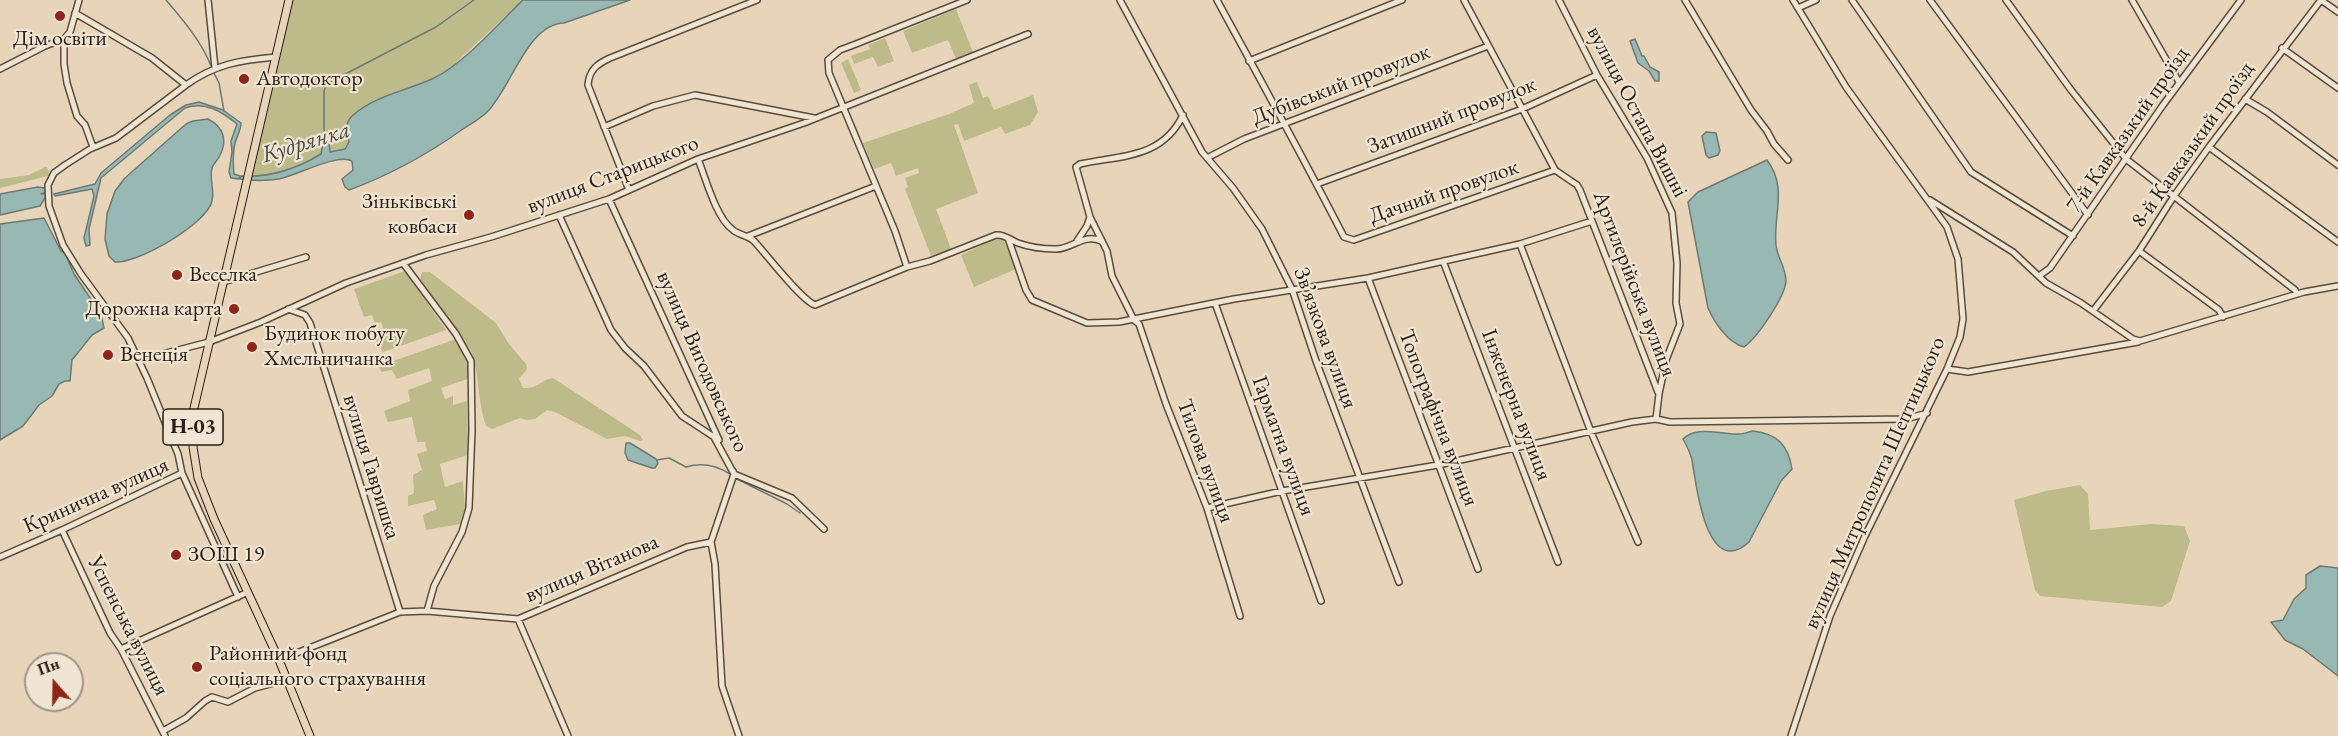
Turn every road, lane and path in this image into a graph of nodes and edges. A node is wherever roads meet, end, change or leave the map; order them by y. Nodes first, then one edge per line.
1 (79, 0) edge
2 (208, 0) edge
3 (289, 0) edge
4 (757, 0) edge
5 (967, 0) edge
6 (1120, 0) edge
7 (1217, 0) edge
8 (1402, 0) edge
9 (1464, 0) edge
10 (1559, 0) edge
11 (1685, 0) edge
12 (1793, 0) edge
13 (1815, 0) edge
14 (1852, 0) edge
15 (1930, 0) edge
16 (2006, 0) edge
17 (2132, 0) edge
18 (2241, 0) edge
19 (2321, 0) edge
20 (1798, 8) junction
21 (2338, 12) edge
22 (75, 13) junction
23 (1028, 34) dead end
24 (64, 39) junction
25 (1488, 46) junction
26 (2283, 48) junction
27 (276, 57) junction
28 (1249, 61) junction
29 (216, 68) junction
30 (0, 69) edge
31 (1597, 75) junction
32 (2180, 82) junction
33 (186, 85) junction
34 (2338, 88) edge
35 (2245, 99) junction
36 (845, 106) junction
37 (1522, 109) junction
38 (1183, 115) junction
39 (803, 116) junction
40 (816, 118) junction
41 (804, 123) junction
42 (1284, 123) junction
43 (604, 127) junction
44 (93, 147) junction
45 (2210, 147) junction
46 (1207, 158) junction
47 (698, 159) junction
48 (2126, 159) junction
49 (1788, 160) dead end
50 (2338, 165) edge
51 (1555, 170) junction
52 (1317, 184) junction
53 (876, 186) junction
54 (629, 190) junction
55 (1924, 196) junction
56 (2174, 196) junction
57 (609, 199) junction
58 (559, 215) junction
59 (2088, 215) junction
60 (1090, 217) junction
61 (1592, 221) junction
62 (748, 236) junction
63 (2073, 236) junction
64 (1008, 238) junction
65 (1077, 241) junction
66 (1101, 241) junction
67 (2338, 242) edge
68 (1520, 244) junction
69 (2139, 251) junction
70 (306, 257) dead end
71 (1443, 261) junction
72 (403, 263) junction
73 (907, 267) junction
74 (2039, 276) junction
75 (1368, 278) junction
76 (224, 282) junction
77 (2338, 286) edge
78 (1292, 289) junction
79 (2297, 294) junction
80 (1215, 303) junction
81 (288, 309) junction
82 (2093, 311) junction
83 (2223, 317) junction
84 (1134, 320) junction
85 (2140, 341) junction
86 (209, 342) junction
87 (139, 360) junction
88 (1947, 369) junction
89 (1659, 394) junction
90 (1927, 413) junction
91 (1656, 419) junction
92 (713, 428) junction
93 (708, 432) junction
94 (1591, 432) junction
95 (1515, 450) junction
96 (1438, 465) junction
97 (182, 473) junction
98 (734, 474) junction
99 (1360, 479) junction
100 (1282, 491) junction
101 (1207, 508) junction
102 (824, 529) dead end
103 (62, 530) junction
104 (711, 542) junction
105 (1638, 542) dead end
106 (0, 557) edge
107 (1558, 562) dead end
108 (1478, 569) dead end
109 (1399, 582) dead end
110 (248, 592) junction
111 (238, 597) junction
112 (1321, 601) dead end
113 (400, 612) junction
114 (427, 612) junction
115 (1240, 616) dead end
116 (518, 619) junction
117 (121, 649) junction
118 (279, 660) junction
119 (278, 682) dead end
120 (164, 734) edge
121 (310, 736) edge
122 (568, 736) edge
123 (739, 736) edge
124 (1791, 736) edge

1 - 22 street
2 - 29 street
3 - 27 main road, Н-03
4 - 43 street
5 - 36 street
6 - 38 street, Звʼязкова вулиця
7 - 28 street
8 - 28 street
9 - 25 street
10 - 31 street, вулиця Остапа Вишні
11 - 49 street
12 - 20 street, вулиця Митрополита Шептицького
13 - 20 street
14 - 63 street
15 - 59 street
16 - 48 street
17 - 32 street
18 - 32 street, 7-й Кавказький проїзд
19 - 21 street
19 - 26 street, 8-й Кавказький проїзд
20 - 55 street, вулиця Митрополита Шептицького
22 - 24 street
22 - 33 street
23 - 36 street, вулиця Старицького
24 - 30 street
24 - 44 street
25 - 37 street
25 - 42 street, Дубівський провулок
26 - 34 street
26 - 35 street, 8-й Кавказький проїзд
27 - 29 street
27 - 76 main road, Н-03
28 - 42 street
29 - 33 street
31 - 37 street, Затишний провулок
31 - 89 street, вулиця Остапа Вишні
32 - 48 street, 7-й Кавказький проїзд
33 - 44 street
35 - 45 street, 8-й Кавказький проїзд
35 - 50 street
36 - 40 street, вулиця Старицького
36 - 53 street
37 - 51 street
37 - 52 street, Затишний провулок
38 - 46 street, Звʼязкова вулиця
38 - 60 street, Тилова вулиця
39 - 40 street
39 - 41 street
39 - 43 street
40 - 41 street, вулиця Старицького
41 - 47 street, вулиця Старицького
42 - 46 street, Дубівський провулок
42 - 52 street
43 - 54 street
44 - 87 street
45 - 56 street, 8-й Кавказький проїзд
45 - 67 street
46 - 78 street, Звʼязкова вулиця
47 - 54 street, вулиця Старицького
47 - 62 street
48 - 56 street
48 - 59 street, 7-й Кавказький проїзд
51 - 52 street, Дачний провулок
51 - 61 street, Артилерійська вулиця
53 - 62 street
53 - 73 street
54 - 57 street, вулиця Старицького
55 - 74 street
55 - 88 street, вулиця Митрополита Шептицького
56 - 69 street, 8-й Кавказький проїзд
56 - 79 street
57 - 58 street, вулиця Старицького
57 - 92 street, вулиця Вигодовського
58 - 72 street, вулиця Старицького
58 - 93 street
59 - 63 street, 7-й Кавказький проїзд
60 - 65 street
60 - 66 street, Тилова вулиця
61 - 68 street
61 - 89 street, Артилерійська вулиця
62 - 73 street
63 - 74 street, 7-й Кавказький проїзд
64 - 65 street
64 - 73 street
64 - 84 street
65 - 66 street
66 - 84 street, Тилова вулиця
68 - 71 street
68 - 94 street
69 - 82 street, 8-й Кавказький проїзд
69 - 83 street
70 - 76 street
71 - 75 street
71 - 95 street, Інженерна вулиця
72 - 81 street, вулиця Старицького
72 - 114 street
74 - 82 street
75 - 78 street
75 - 96 street, Топографічна вулиця
76 - 86 main road, Н-03
77 - 79 street
78 - 80 street
78 - 99 street, Звʼязкова вулиця
79 - 83 street
80 - 84 street
80 - 100 street, Гарматна вулиця
81 - 86 street, вулиця Старицького
81 - 113 street, вулиця Гавришка
82 - 85 street
83 - 85 street
84 - 101 street, Тилова вулиця
85 - 88 street
86 - 87 street, вулиця Старицького
86 - 110 main road, Н-03
87 - 97 street
88 - 90 street, вулиця Митрополита Шептицького
89 - 91 street, вулиця Остапа Вишні
90 - 91 street
90 - 124 street, вулиця Митрополита Шептицького
91 - 94 street
92 - 93 street
92 - 98 street, вулиця Вигодовського
93 - 98 street
94 - 95 street
94 - 105 street
95 - 96 street
95 - 107 street, Інженерна вулиця
96 - 99 street
96 - 108 street, Топографічна вулиця
97 - 103 street, Кринична вулиця
97 - 111 street, Кринична вулиця
98 - 102 street, вулиця Вигодовського
98 - 104 street
99 - 100 street
99 - 109 street, Звʼязкова вулиця
100 - 101 street
100 - 112 street, Гарматна вулиця
101 - 115 street, Тилова вулиця
103 - 106 street, Кринична вулиця
103 - 117 street, Успенська вулиця
104 - 116 street, вулиця Вітанова
104 - 123 street
110 - 111 street
110 - 118 main road, Н-03
111 - 117 street
113 - 114 street, вулиця Вітанова
113 - 118 street, вулиця Вітанова
114 - 116 street, вулиця Вітанова
116 - 122 street
117 - 120 street, Успенська вулиця
118 - 121 main road, Н-03
119 - 120 street

